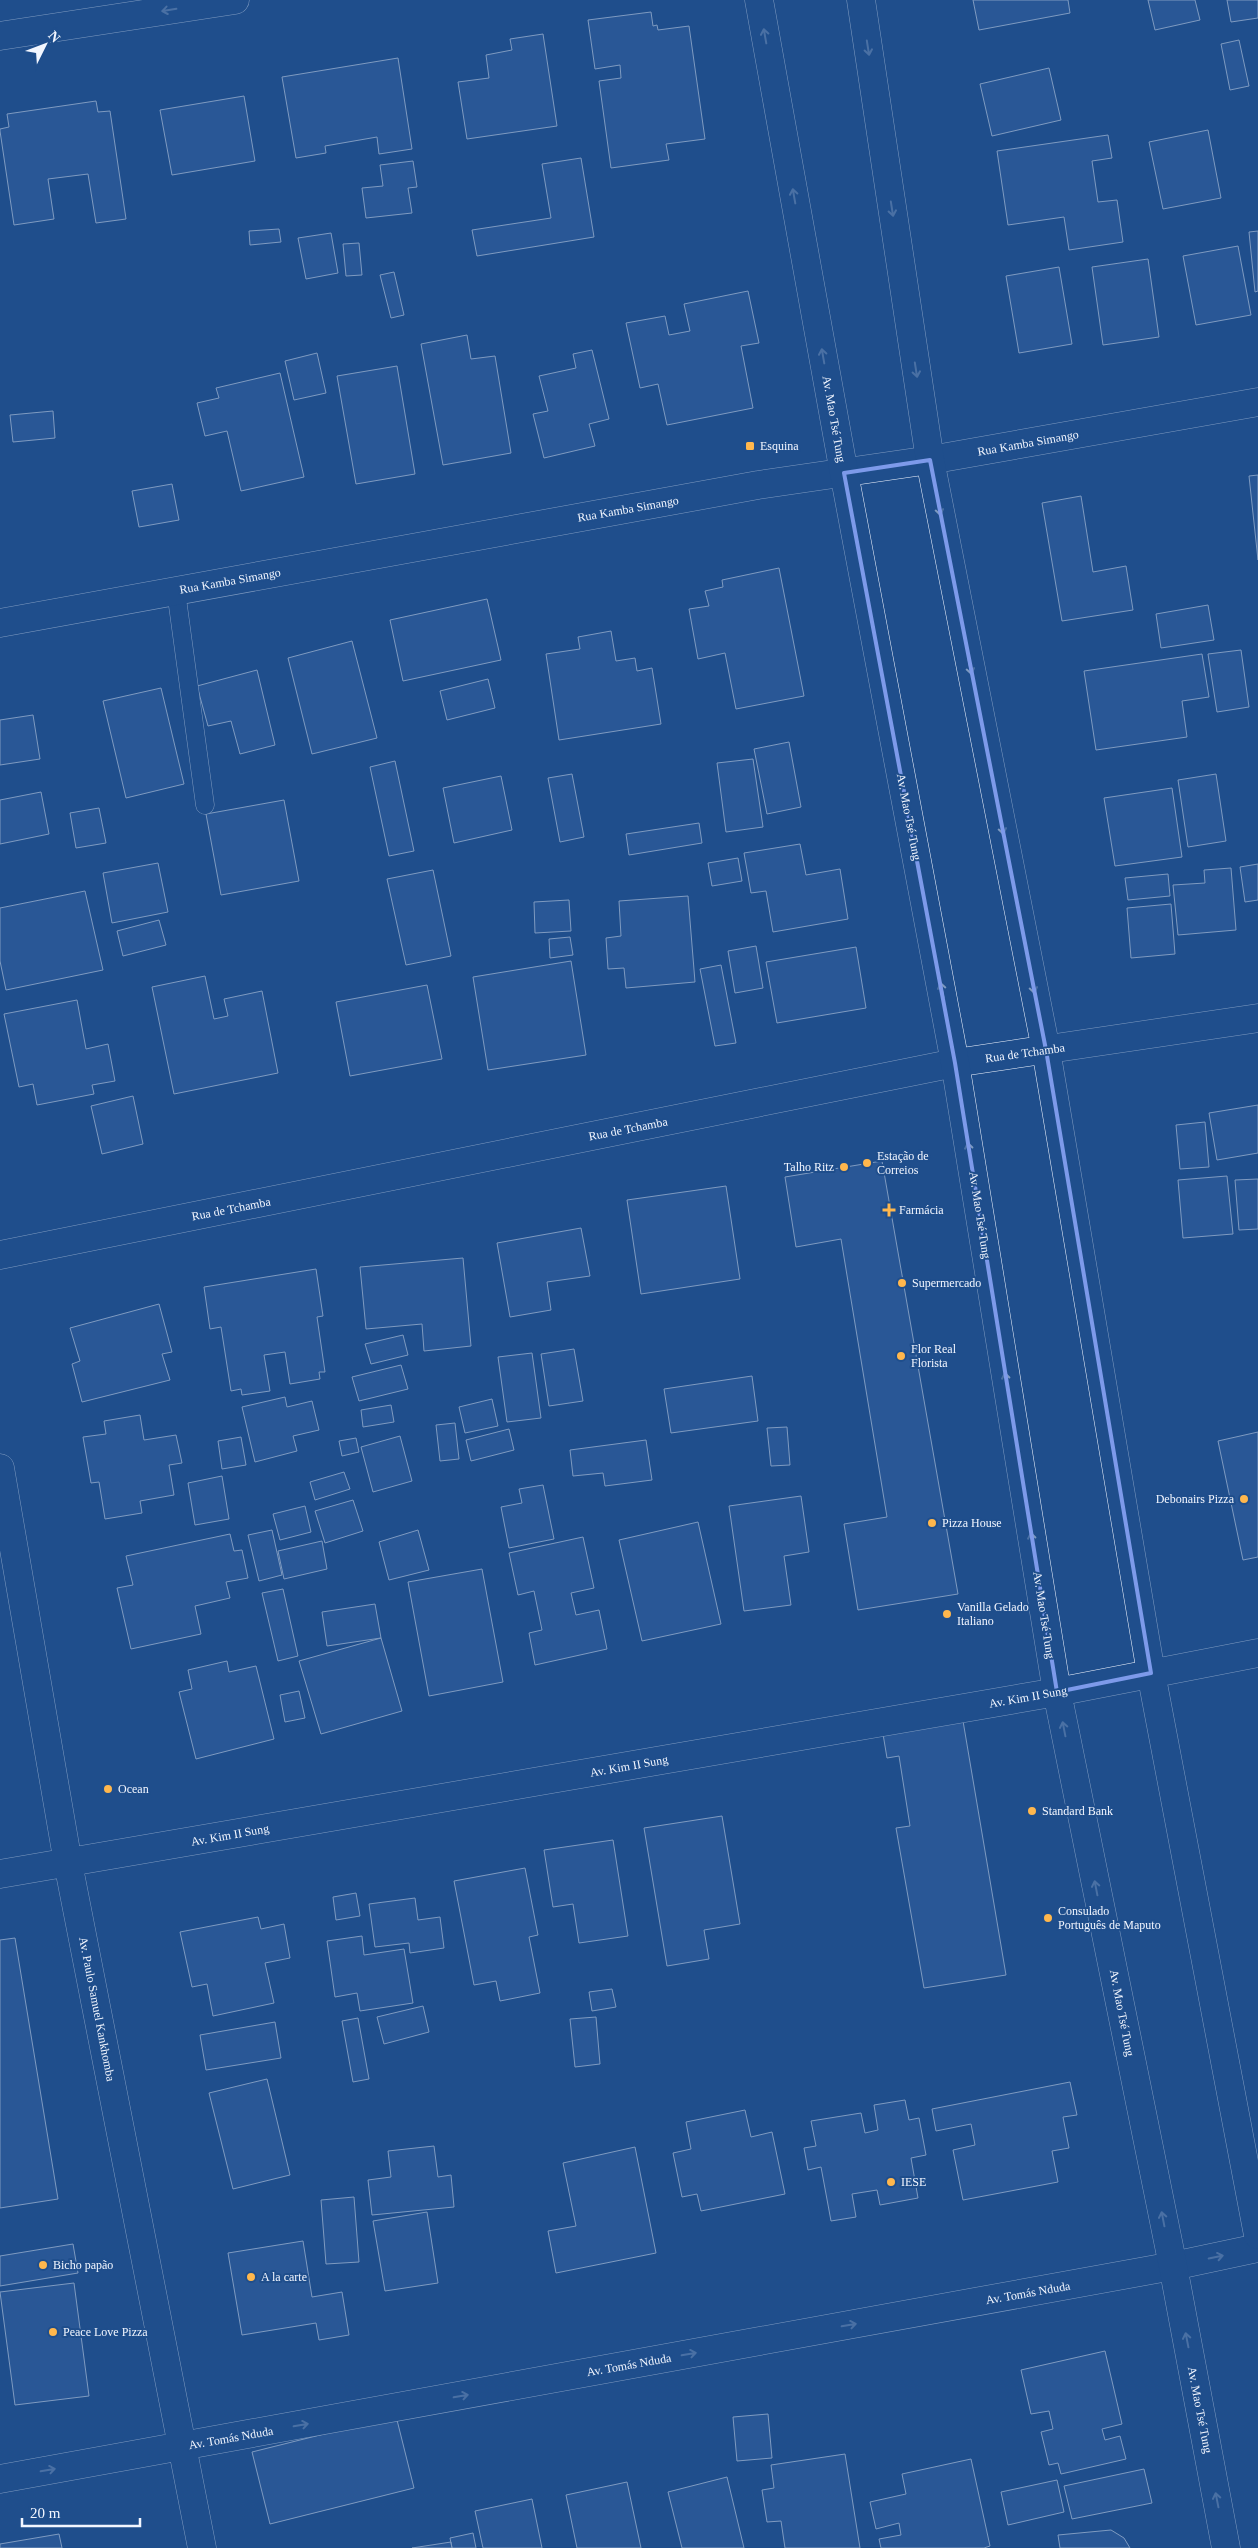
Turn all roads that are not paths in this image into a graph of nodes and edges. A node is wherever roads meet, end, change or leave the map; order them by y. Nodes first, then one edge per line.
1 (235, 0) edge
2 (759, 0) edge
3 (861, 0) edge
4 (0, 36) edge
5 (1258, 402) edge
6 (930, 460) junction
7 (844, 473) junction
8 (176, 591) junction
9 (0, 623) edge
10 (205, 805) dead end
11 (1258, 1018) edge
12 (1046, 1050) junction
13 (955, 1063) junction
14 (0, 1255) edge
15 (0, 1468) edge
16 (1258, 1653) edge
17 (1151, 1673) junction
18 (1057, 1692) junction
19 (68, 1863) junction
20 (0, 1874) edge
21 (1258, 2235) edge
22 (1258, 2248) edge
23 (1173, 2266) junction
24 (184, 2446) junction
25 (0, 2479) edge
26 (202, 2548) edge
27 (1226, 2548) edge

1 -> 4 street
7 -> 2 street, Av. Mao Tsé Tung
3 -> 6 street
5 - 6 street, Rua Kamba Simango
6 - 7 street, Rua Kamba Simango
6 -> 12 street
7 - 8 street, Rua Kamba Simango
13 -> 7 street, Av. Mao Tsé Tung
8 - 9 street, Rua Kamba Simango
8 - 10 lane
11 - 12 street, Rua de Tchamba
12 - 13 street, Rua de Tchamba
12 - 17 street
13 - 14 street, Rua de Tchamba
18 -> 13 street, Av. Mao Tsé Tung
15 - 19 street, Av. Paulo Samuel Kankhomba
16 - 17 street, Av. Kim II Sung
17 - 18 street, Av. Kim II Sung
17 - 21 street
18 - 19 street, Av. Kim II Sung
23 -> 18 street, Av. Mao Tsé Tung
19 - 20 street, Av. Kim II Sung
19 - 24 street, Av. Paulo Samuel Kankhomba
23 -> 22 street, Av. Tomás Nduda
24 -> 23 street, Av. Tomás Nduda
27 -> 23 street, Av. Mao Tsé Tung
25 -> 24 street, Av. Tomás Nduda
24 - 26 street, Av. Paulo Samuel Kankhomba

